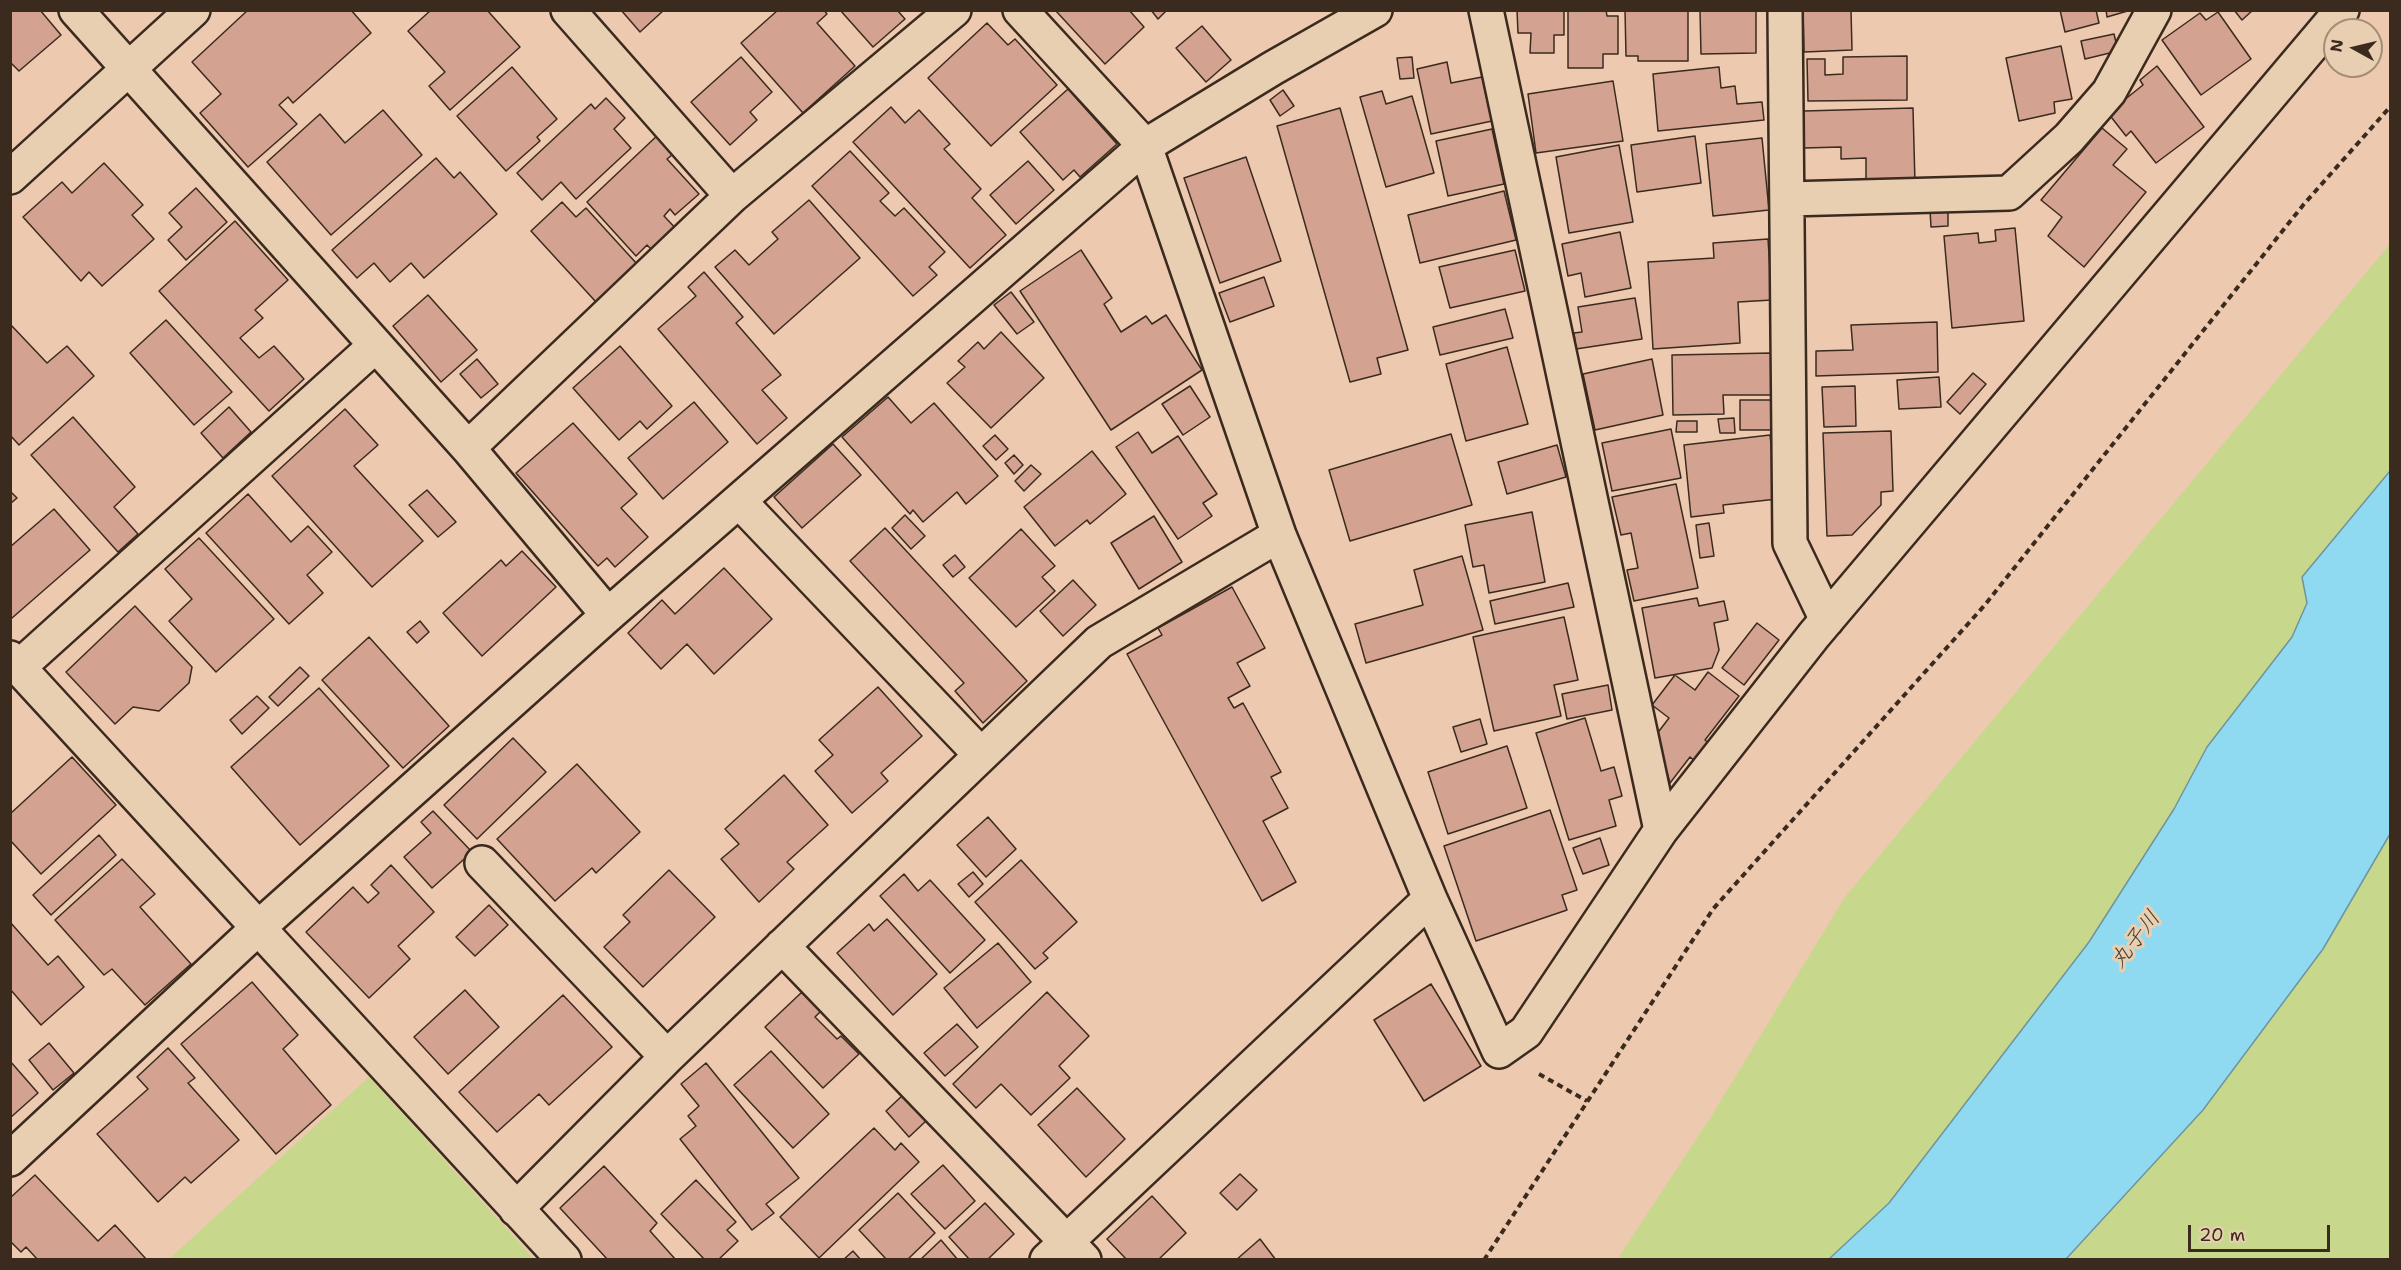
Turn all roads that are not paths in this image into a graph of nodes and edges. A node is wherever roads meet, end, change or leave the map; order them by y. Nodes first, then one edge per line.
1 (76, 10) edge
2 (193, 10) edge
3 (568, 10) edge
4 (954, 10) edge
5 (1020, 10) edge
6 (1375, 10) edge
7 (1486, 10) edge
8 (1785, 10) edge
9 (2154, 10) edge
10 (2342, 10) edge
11 (128, 69) junction
12 (1145, 146) junction
13 (10, 177) edge
14 (732, 196) junction
15 (1788, 199) junction
16 (376, 345) junction
17 (468, 448) junction
18 (739, 501) junction
19 (1279, 535) junction
20 (608, 615) junction
21 (1827, 620) junction
22 (15, 662) edge
23 (981, 755) junction
24 (1661, 830) junction
25 (482, 863) dead end
26 (1430, 899) junction
27 (258, 928) junction
28 (782, 946) junction
29 (667, 1056) junction
30 (10, 1159) edge
31 (516, 1209) junction
32 (1066, 1254) edge
33 (564, 1260) edge

1 - 11 street
2 - 11 street
3 - 14 street
4 - 14 street
5 - 12 street
6 - 12 street
7 - 24 street
8 - 15 street
9 - 15 street
10 - 21 street
11 - 13 street
11 - 16 street
12 - 18 street
12 - 19 street
14 - 17 street
15 - 21 street
16 - 17 street
16 - 22 street
17 - 20 street
18 - 20 street
18 - 23 street
19 - 23 street
19 - 26 street
20 - 27 street
21 - 24 street
22 - 27 street
23 - 28 street
24 - 26 street
25 - 29 street
26 - 32 street
27 - 30 street
27 - 31 street
28 - 29 street
28 - 32 street
29 - 31 street
31 - 33 street

